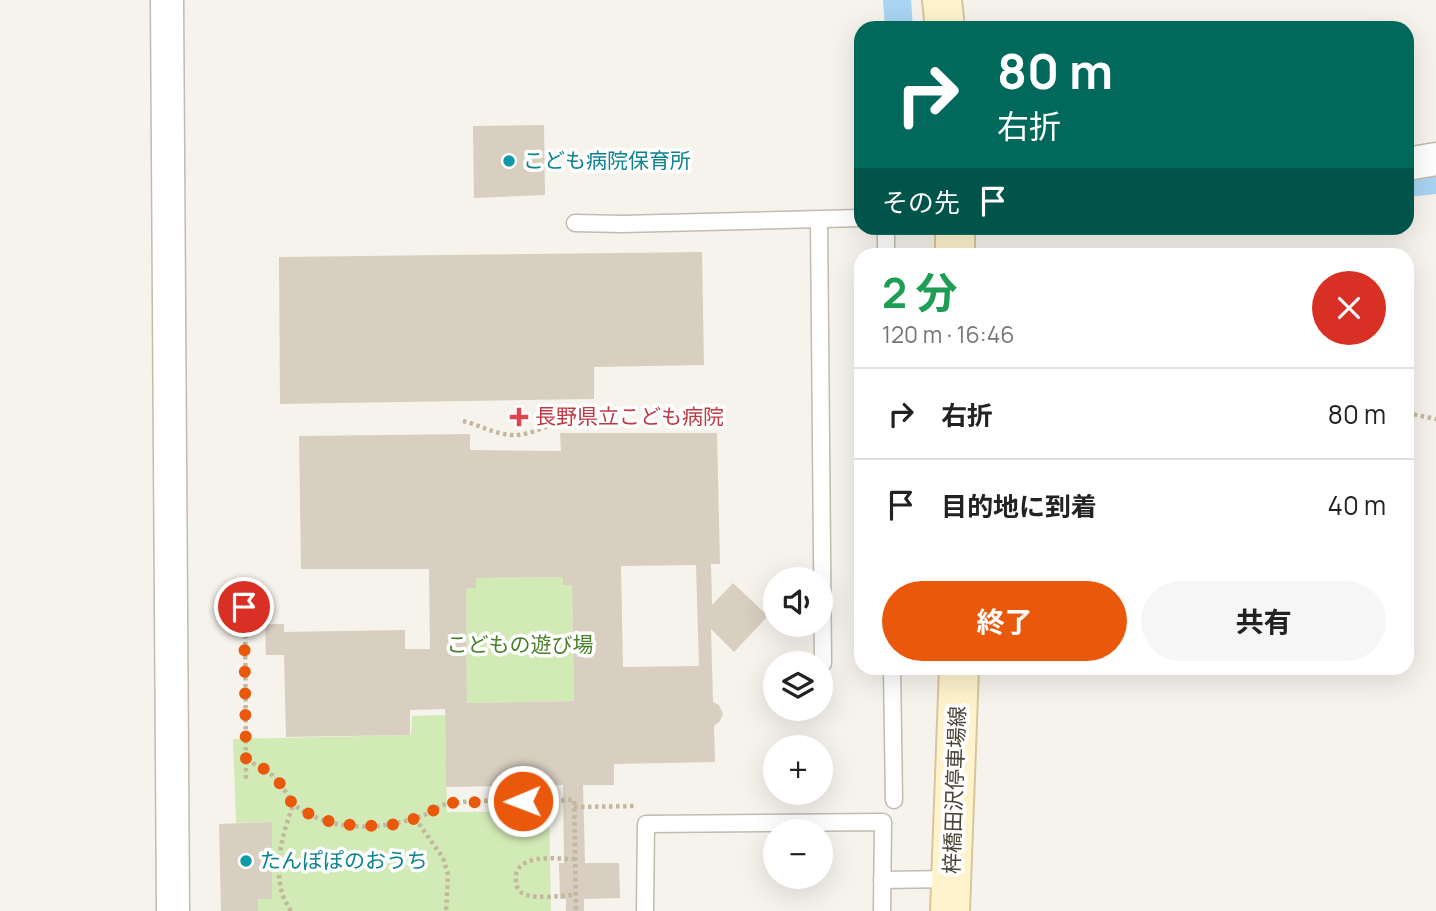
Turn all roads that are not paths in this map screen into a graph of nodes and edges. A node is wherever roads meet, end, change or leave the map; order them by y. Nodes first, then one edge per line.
1 (167, 0) edge
2 (942, 0) edge
3 (944, 21) edge
4 (1436, 159) edge
5 (1414, 163) edge
6 (854, 218) edge
7 (819, 219) junction
8 (575, 223) dead end
9 (822, 651) edge
10 (892, 675) edge
11 (959, 675) edge
12 (894, 800) dead end
13 (882, 880) junction
14 (951, 895) edge
15 (173, 911) edge
16 (645, 911) edge
17 (882, 911) edge

1 - 15 street
2 - 3 main road
4 - 5 street
6 - 7 lane
7 - 8 lane
7 - 9 lane
10 - 12 lane
11 - 14 main road, 梓橋田沢停車場線
13 - 14 lane
13 - 16 lane
13 - 17 lane

